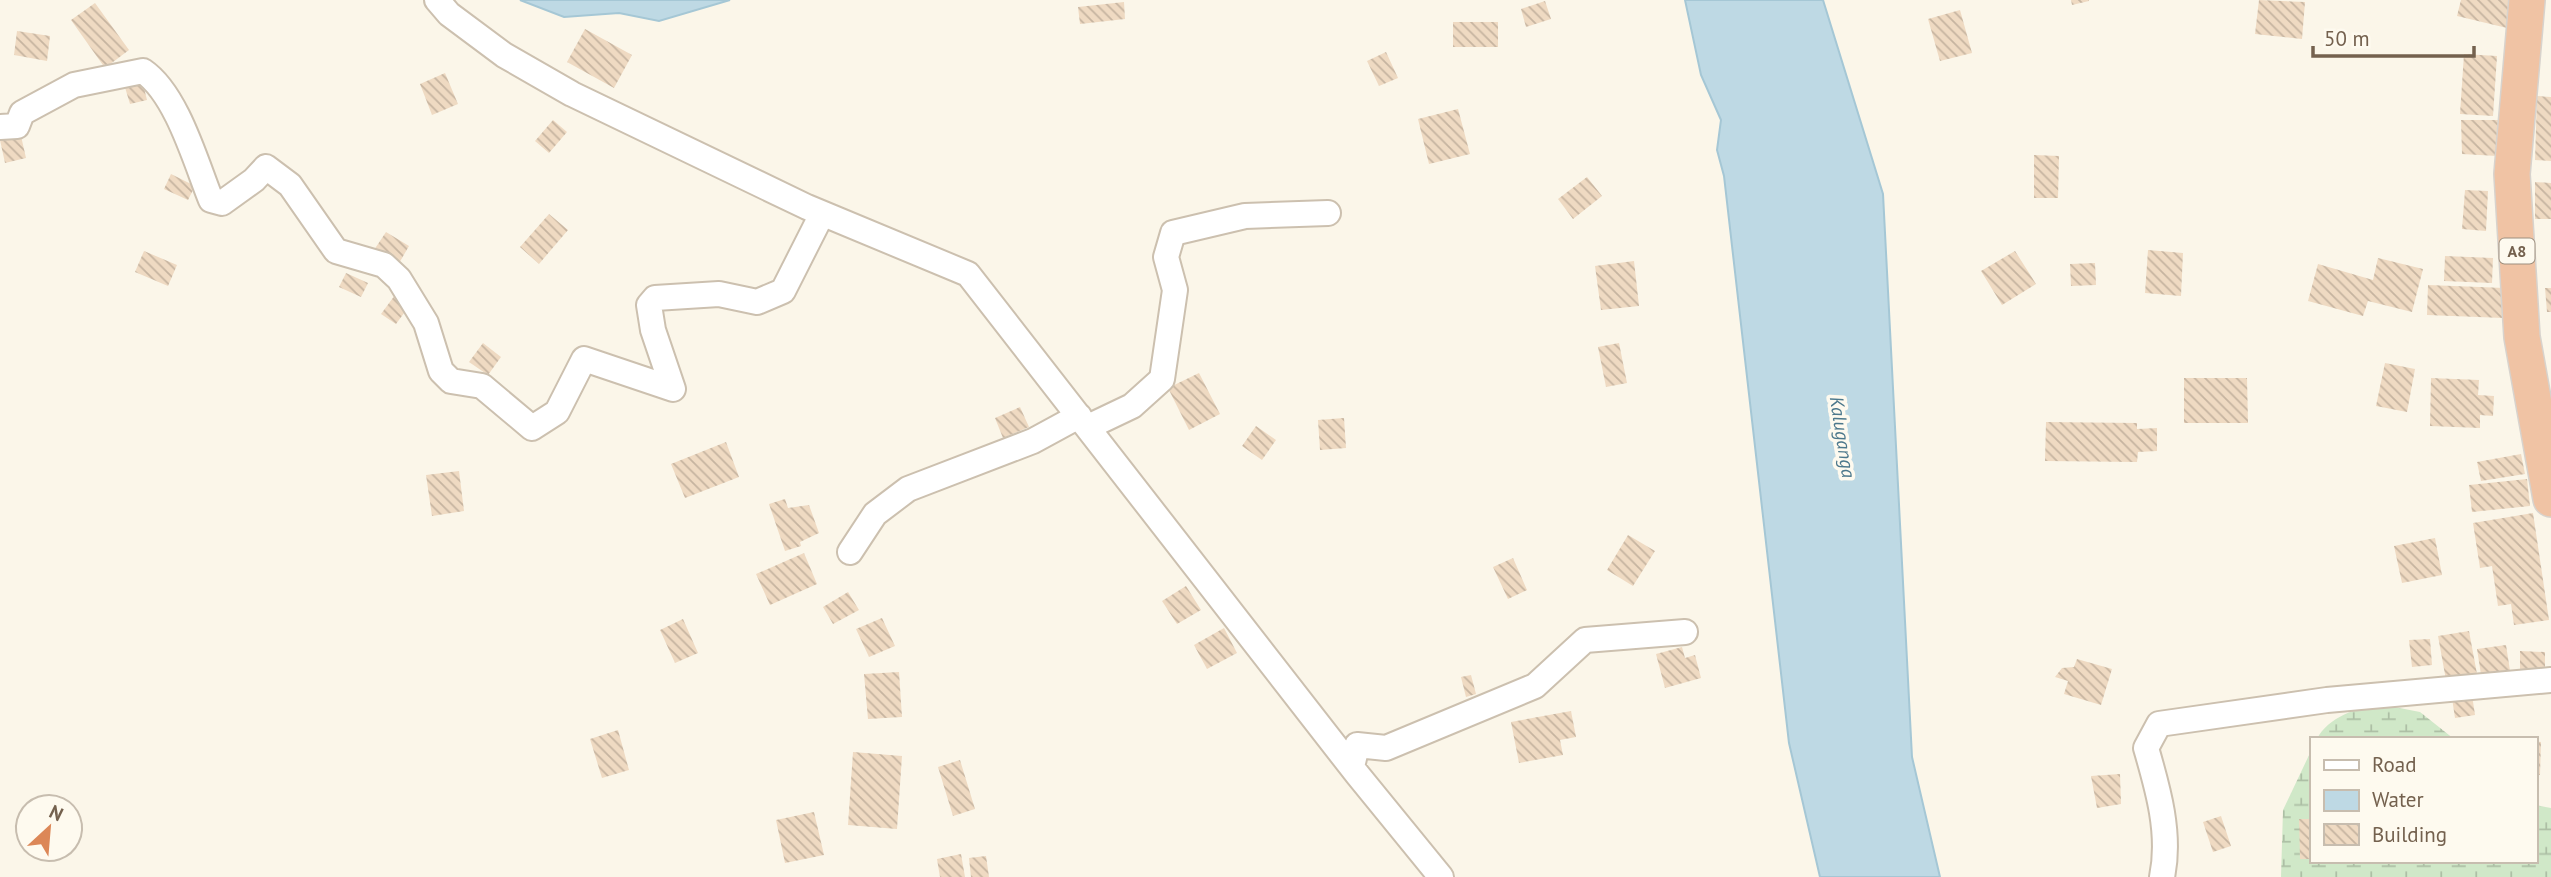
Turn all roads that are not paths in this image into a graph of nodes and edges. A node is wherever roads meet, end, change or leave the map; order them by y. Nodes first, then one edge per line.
1 (437, 0) edge
2 (2527, 0) edge
3 (0, 127) edge
4 (1328, 213) dead end
5 (821, 214) junction
6 (1084, 422) junction
7 (2551, 499) edge
8 (850, 552) dead end
9 (1685, 632) dead end
10 (2551, 680) edge
11 (1352, 767) junction
12 (1441, 877) edge
13 (2162, 877) edge

1 - 5 street
2 - 7 highway, A8
3 - 5 street
4 - 6 street
5 - 6 street
6 - 8 street
6 - 11 street
9 - 11 street
10 - 13 street
11 - 12 street

